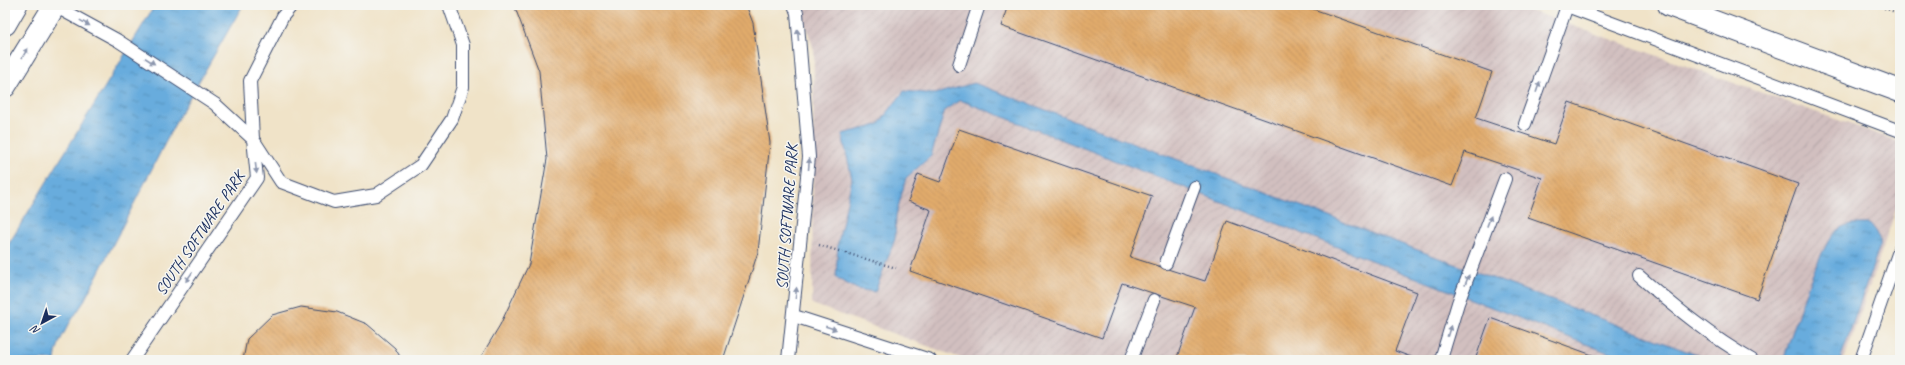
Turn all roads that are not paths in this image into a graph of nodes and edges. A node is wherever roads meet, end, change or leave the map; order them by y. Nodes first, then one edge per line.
1 (16, 5) edge
2 (54, 5) edge
3 (292, 5) edge
4 (449, 5) edge
5 (794, 5) edge
6 (979, 5) edge
7 (1565, 5) edge
8 (1669, 5) edge
9 (5, 24) edge
10 (959, 65) dead end
11 (5, 86) edge
12 (1900, 91) edge
13 (1525, 124) dead end
14 (1900, 131) edge
15 (253, 139) junction
16 (1506, 179) dead end
17 (1194, 187) dead end
18 (1900, 248) edge
19 (1166, 263) dead end
20 (1639, 276) dead end
21 (1154, 300) dead end
22 (794, 316) junction
23 (1441, 359) dead end
24 (132, 360) edge
25 (788, 360) edge
26 (930, 360) edge
27 (1131, 360) edge
28 (1752, 360) edge
29 (1861, 360) edge

1 - 9 street
11 -> 2 street
2 -> 15 lane
3 - 15 lane, SOUTH SOFTWARE PARK
4 - 15 lane
22 -> 5 lane, SOUTH SOFTWARE PARK
6 - 10 lane
13 -> 7 lane
7 - 14 lane
8 - 12 street
15 -> 24 lane, SOUTH SOFTWARE PARK
23 -> 16 lane
17 - 19 lane
18 - 29 lane
20 - 28 lane
21 - 27 lane
22 - 25 lane, SOUTH SOFTWARE PARK
22 -> 26 lane

